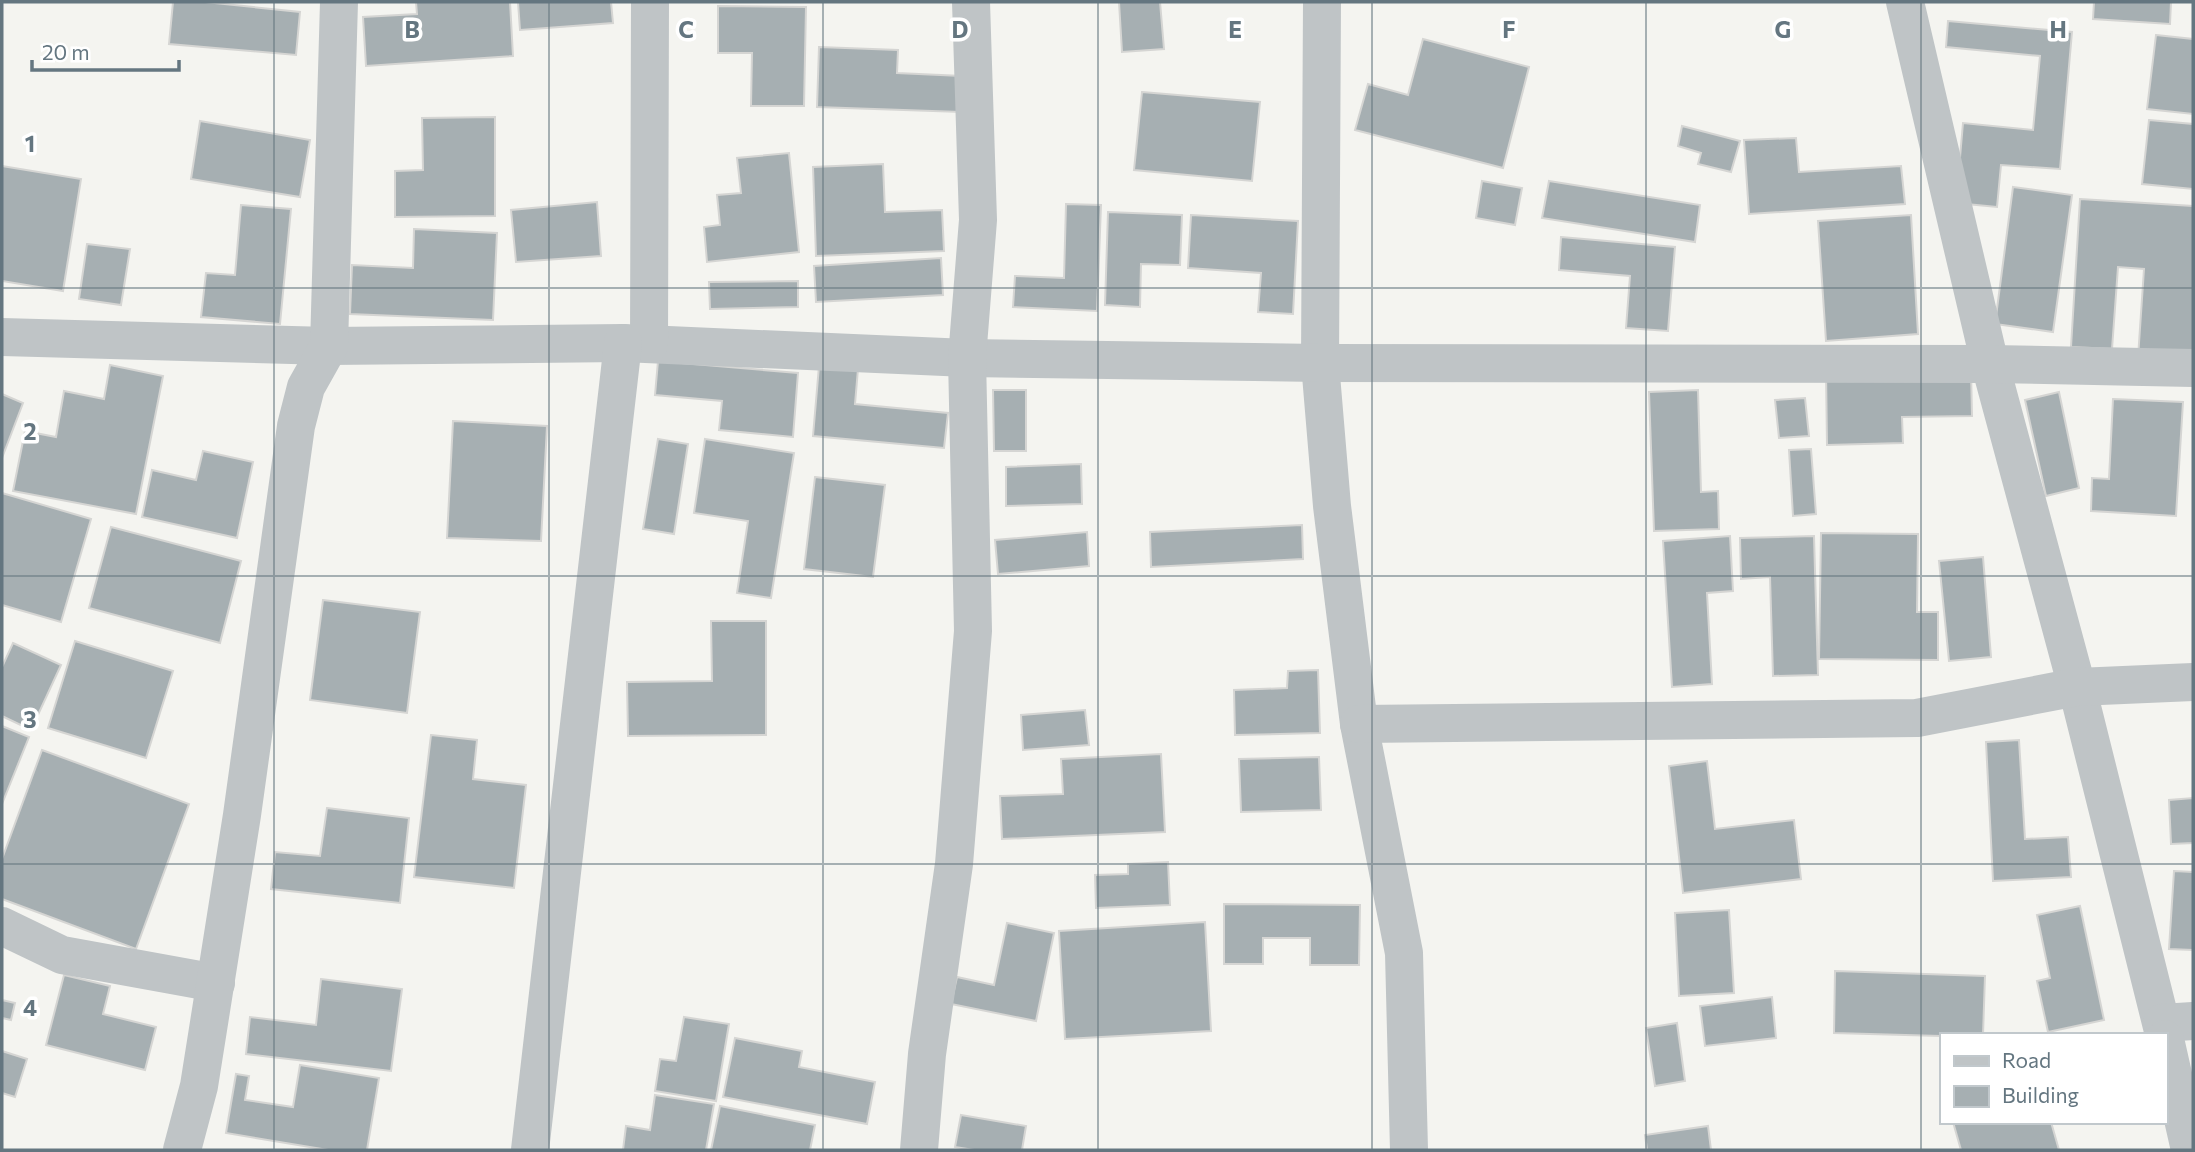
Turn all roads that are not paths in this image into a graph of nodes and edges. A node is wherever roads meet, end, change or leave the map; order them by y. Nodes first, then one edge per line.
1 (339, 2) edge
2 (650, 2) edge
3 (971, 2) edge
4 (1322, 2) edge
5 (1905, 2) edge
6 (2, 337) edge
7 (636, 344) junction
8 (329, 346) junction
9 (967, 358) junction
10 (1320, 363) junction
11 (1990, 364) junction
12 (2193, 368) edge
13 (2193, 682) edge
14 (2077, 687) junction
15 (1359, 724) junction
16 (2, 926) edge
17 (216, 983) junction
18 (2171, 1030) edge
19 (182, 1150) edge
20 (530, 1150) edge
21 (919, 1150) edge
22 (1409, 1150) edge
23 (2190, 1150) edge

1 - 8 street
2 - 7 street
3 - 9 street
4 - 10 street
5 - 11 street
6 - 8 street
7 - 8 street
7 - 9 street
7 - 20 street
8 - 17 street
9 - 10 street
9 - 21 street
10 - 11 street
10 - 15 street
11 - 12 street
11 - 14 street
13 - 14 street
14 - 15 street
14 - 18 street
15 - 22 street
16 - 17 street
17 - 19 street
18 - 23 street

